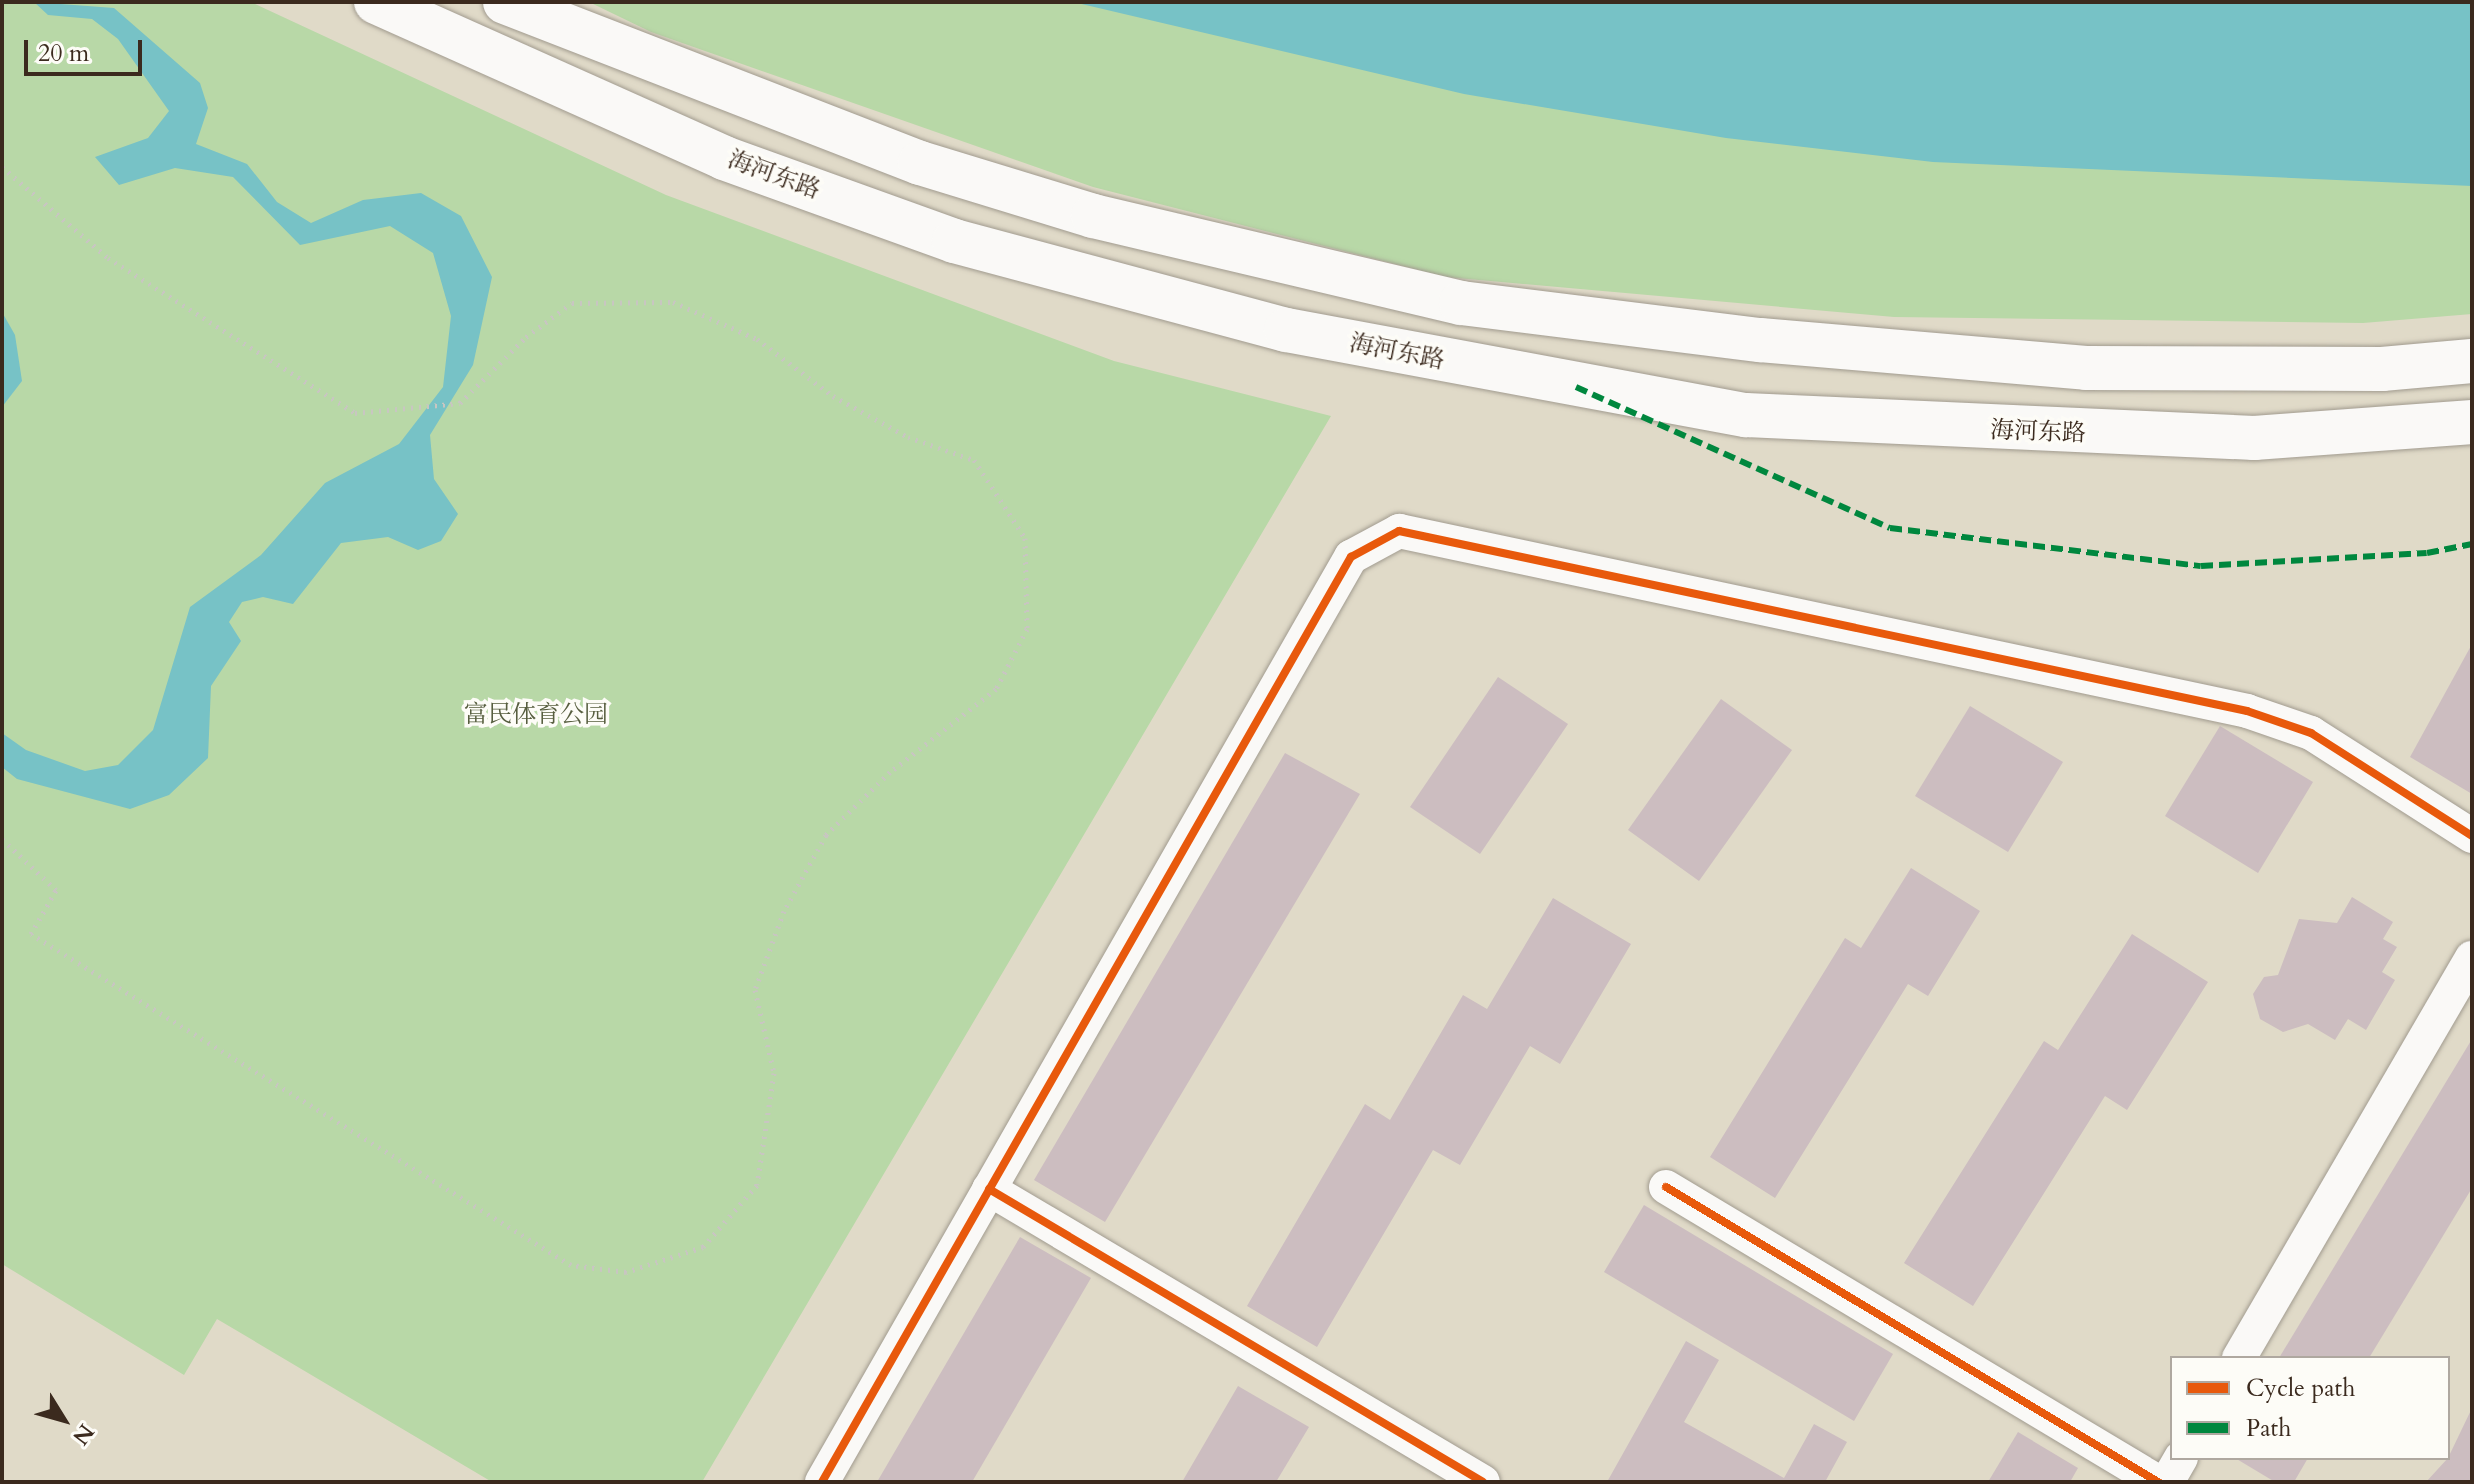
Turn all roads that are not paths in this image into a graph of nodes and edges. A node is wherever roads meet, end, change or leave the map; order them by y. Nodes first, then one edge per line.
1 (376, 2) edge
2 (505, 2) edge
3 (2472, 361) edge
4 (2472, 422) edge
5 (2472, 836) edge
6 (2472, 958) edge
7 (1666, 1187) dead end
8 (989, 1189) junction
9 (2240, 1356) edge
10 (2180, 1460) edge
11 (822, 1482) edge
12 (1483, 1482) edge
13 (2158, 1482) edge
14 (2167, 1482) edge

1 - 4 main road, 海河东路
2 - 3 main road
5 - 8 street
6 - 9 street
7 - 13 street
8 - 11 street
8 - 12 street
10 - 14 street

